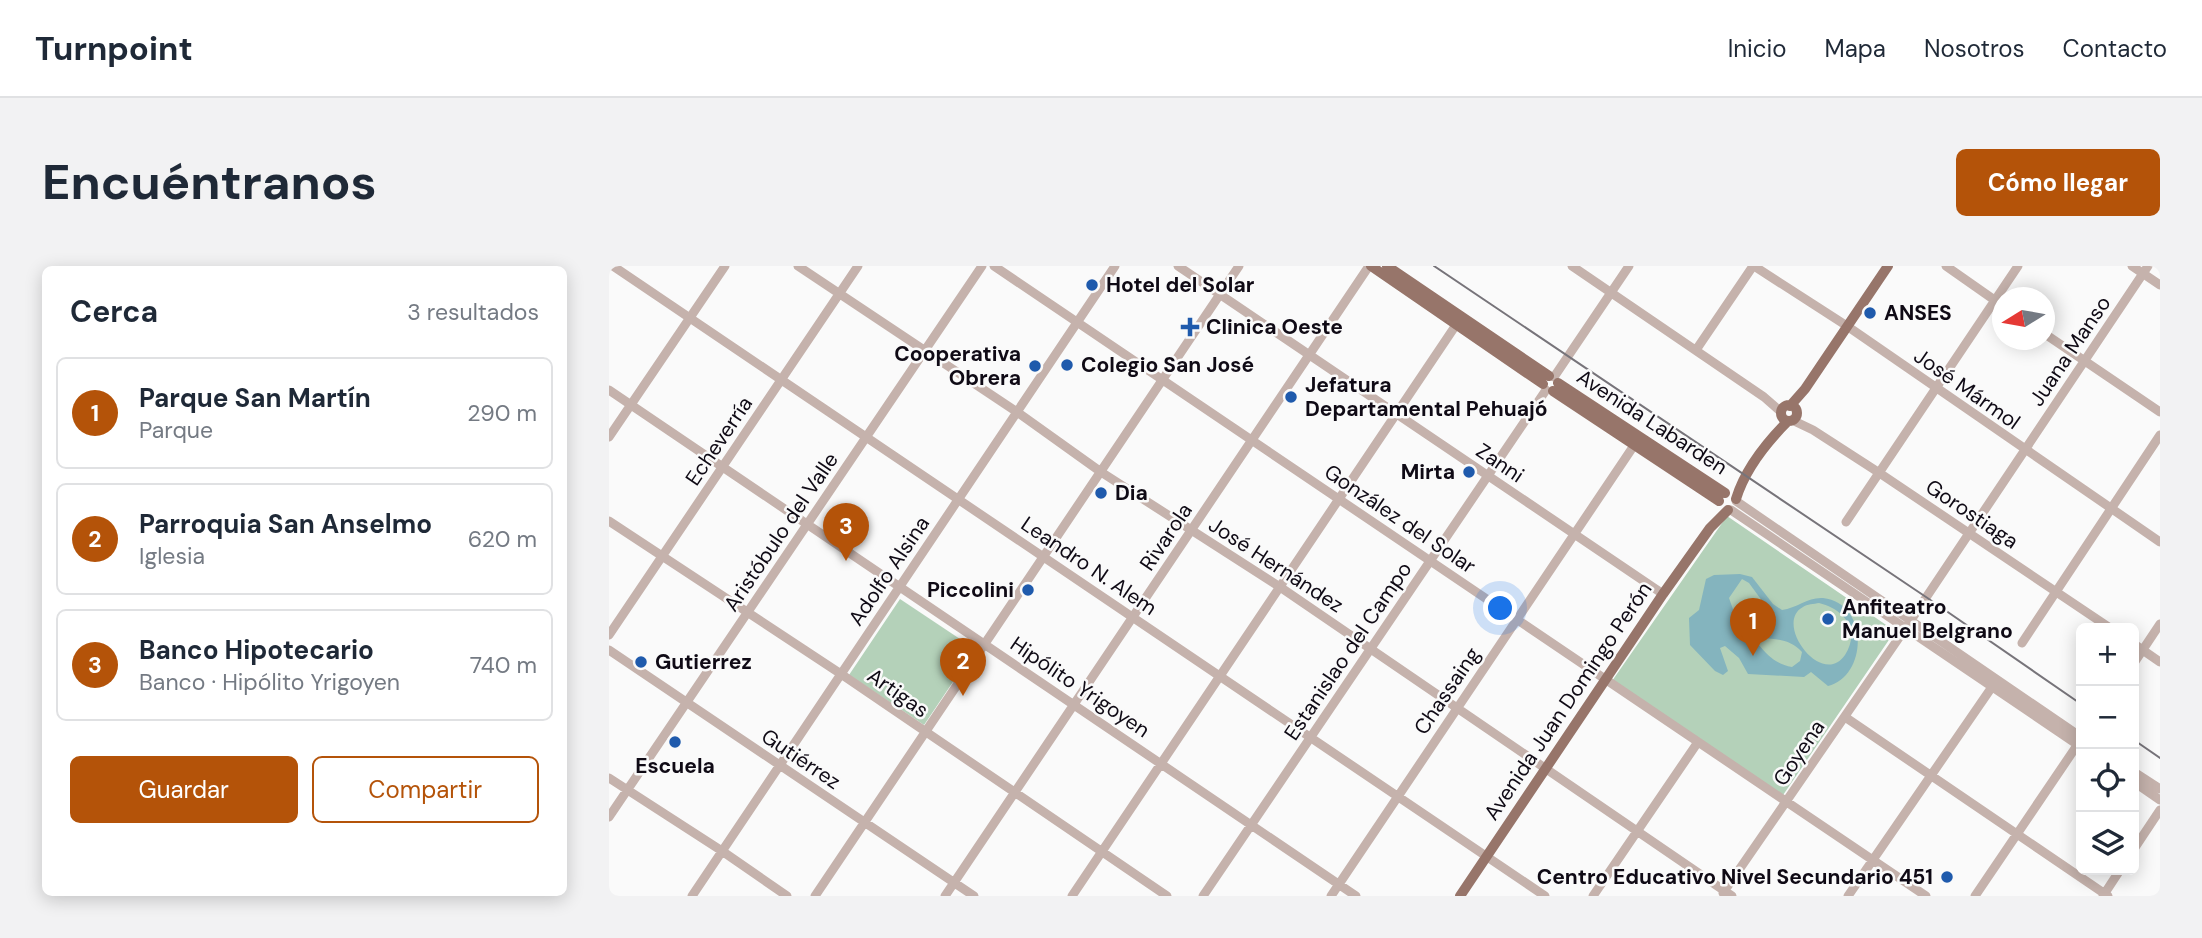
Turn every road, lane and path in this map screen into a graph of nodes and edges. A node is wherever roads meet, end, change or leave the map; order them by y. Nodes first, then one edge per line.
1 (613, 266) edge
2 (725, 266) edge
3 (798, 266) edge
4 (858, 266) edge
5 (982, 266) edge
6 (994, 266) edge
7 (1115, 266) edge
8 (1178, 266) edge
9 (1239, 266) edge
10 (1370, 266) edge
11 (1387, 266) edge
12 (1572, 266) edge
13 (1629, 266) edge
14 (1753, 266) edge
15 (1888, 266) edge
16 (1946, 266) edge
17 (2018, 266) edge
18 (2132, 266) edge
19 (2146, 270) edge
20 (2160, 285) edge
21 (2007, 287) edge
22 (1611, 292) junction
23 (839, 293) junction
24 (1220, 295) junction
25 (1992, 298) edge
26 (1992, 312) edge
27 (690, 317) junction
28 (1459, 321) junction
29 (1077, 322) junction
30 (1847, 326) junction
31 (2055, 341) edge
32 (1696, 349) junction
33 (924, 351) junction
34 (1310, 356) junction
35 (2084, 361) junction
36 (1163, 380) junction
37 (781, 381) junction
38 (1550, 384) junction
39 (1935, 388) junction
40 (609, 390) edge
41 (631, 405) junction
42 (1017, 412) junction
43 (2160, 412) edge
44 (1789, 413) junction
45 (1396, 414) junction
46 (2160, 435) edge
47 (609, 437) edge
48 (866, 438) junction
49 (1252, 440) junction
50 (1638, 441) junction
51 (2025, 450) junction
52 (722, 468) junction
53 (1101, 472) junction
54 (1878, 472) junction
55 (1488, 475) junction
56 (959, 498) junction
57 (1339, 499) junction
58 (1728, 502) junction
59 (2111, 509) junction
60 (609, 521) edge
61 (1846, 522) dead end
62 (807, 525) junction
63 (1191, 531) junction
64 (1969, 533) junction
65 (1574, 534) junction
66 (2160, 542) edge
67 (662, 557) junction
68 (1044, 557) junction
69 (1430, 561) junction
70 (1280, 587) junction
71 (899, 588) junction
72 (2056, 592) junction
73 (1663, 594) junction
74 (747, 613) junction
75 (1133, 618) junction
76 (1517, 619) junction
77 (1910, 621) junction
78 (2102, 623) edge
79 (2160, 624) edge
80 (1905, 629) junction
81 (609, 635) edge
82 (2022, 643) dead end
83 (985, 644) junction
84 (2139, 646) edge
85 (2139, 648) edge
86 (1371, 649) junction
87 (609, 650) edge
88 (2160, 662) edge
89 (841, 674) junction
90 (1220, 676) junction
91 (1606, 680) junction
92 (1995, 684) junction
93 (687, 702) junction
94 (1074, 705) junction
95 (1457, 709) junction
96 (1845, 717) junction
97 (925, 733) junction
98 (1311, 737) junction
99 (2076, 739) edge
100 (1698, 741) junction
101 (2076, 748) edge
102 (1161, 763) junction
103 (780, 765) junction
104 (1547, 769) junction
105 (1930, 775) junction
106 (2139, 775) edge
107 (609, 778) edge
108 (2139, 785) edge
109 (2160, 789) edge
110 (627, 790) junction
111 (1015, 792) junction
112 (1398, 796) junction
113 (2160, 800) edge
114 (1787, 802) junction
115 (2160, 810) edge
116 (609, 817) edge
117 (865, 823) junction
118 (1252, 824) junction
119 (1638, 830) junction
120 (2017, 835) junction
121 (2139, 842) edge
122 (722, 851) junction
123 (1101, 852) junction
124 (1487, 855) junction
125 (1873, 860) junction
126 (2117, 875) edge
127 (954, 883) junction
128 (1339, 884) junction
129 (1726, 894) edge
130 (2105, 895) edge
131 (692, 896) edge
132 (787, 896) edge
133 (815, 896) edge
134 (945, 896) edge
135 (974, 896) edge
136 (1072, 896) edge
137 (1167, 896) edge
138 (1203, 896) edge
139 (1331, 896) edge
140 (1356, 896) edge
141 (1460, 896) edge
142 (1545, 896) edge
143 (1593, 896) edge
144 (1848, 896) edge
145 (1926, 896) edge
146 (1975, 896) edge

1 - 27 street, Leandro N. Alem
2 - 27 street
3 - 23 street, José Hernández
4 - 23 street, Echeverría
5 - 33 street, Aristóbulo del Valle
6 - 29 street, González del Solar
7 - 29 street, Adolfo Alsina
8 - 24 street, Zanni
9 - 24 street
10 - 28 main road, Avenida Labarden
10 - 34 street, Rivarola
11 - 28 main road, Avenida Labarden
12 - 22 street, Gorostiaga
13 - 22 street, Estanislao del Campo
14 - 30 street, José Mármol
14 - 32 street
15 - 30 main road, Avenida Juan Domingo Perón
16 - 25 street
17 - 21 street
18 - 19 street
19 - 20 street
19 - 35 street, Juana Manso
22 - 32 street, Gorostiaga
22 - 38 street, Estanislao del Campo
23 - 33 street, José Hernández
23 - 37 street, Echeverría
24 - 34 street, Zanni
24 - 36 street
26 - 39 street
27 - 37 street, Leandro N. Alem
27 - 41 street
28 - 38 main road, Avenida Labarden
28 - 45 street
29 - 36 street, González del Solar
29 - 42 street, Adolfo Alsina
30 - 39 street, José Mármol
30 - 44 main road, Avenida Juan Domingo Perón
31 - 35 street
32 - 44 street, Gorostiaga
33 - 42 street, José Hernández
33 - 48 street, Aristóbulo del Valle
34 - 45 street, Zanni
34 - 49 street, Rivarola
35 - 43 street
35 - 51 street, Juana Manso
36 - 49 street, González del Solar
36 - 53 street
37 - 48 street, Leandro N. Alem
37 - 52 street, Echeverría
38 - 50 main road, Avenida Labarden
38 - 55 street, Estanislao del Campo
39 - 51 street, José Mármol
39 - 54 street
40 - 41 street, Hipólito Yrigoyen
41 - 47 street
41 - 52 street, Hipólito Yrigoyen
42 - 53 street, José Hernández
42 - 56 street, Adolfo Alsina
44 - 54 street, Gorostiaga
44 - 58 main road, Avenida Juan Domingo Perón
45 - 55 street, Zanni
45 - 57 street
46 - 59 street
48 - 56 street, Leandro N. Alem
48 - 62 street, Aristóbulo del Valle
49 - 57 street, González del Solar
49 - 63 street, Rivarola
50 - 58 main road, Avenida Labarden
50 - 65 street, Chassaing
51 - 59 street, José Mármol
51 - 64 street, Juana Manso
52 - 62 street, Hipólito Yrigoyen
52 - 67 street, Echeverría
53 - 63 street, José Hernández
53 - 68 street
54 - 61 street
54 - 64 street, Gorostiaga
55 - 65 street, Zanni
55 - 69 street, Estanislao del Campo
56 - 68 street, Leandro N. Alem
56 - 71 street, Adolfo Alsina
57 - 69 street, González del Solar
57 - 70 street
58 - 73 main road, Avenida Juan Domingo Perón
58 - 77 street, Avenida Labarden
58 - 80 street, Avenida Labarden
59 - 66 street, José Mármol
59 - 72 street
60 - 67 street, Artigas
62 - 71 street, Hipólito Yrigoyen
62 - 74 street, Aristóbulo del Valle
63 - 70 street, José Hernández
63 - 75 street, Rivarola
64 - 72 street, Gorostiaga
64 - 77 street, Juana Manso
65 - 73 street, Zanni
65 - 76 street, Chassaing
67 - 74 street, Artigas
67 - 81 street, Echeverría
68 - 75 street, Leandro N. Alem
68 - 83 street
69 - 76 street, González del Solar
69 - 86 street, Estanislao del Campo
70 - 86 street, José Hernández
70 - 90 street
71 - 83 street, Hipólito Yrigoyen
71 - 89 street, Adolfo Alsina
72 - 78 street, Gorostiaga
72 - 82 street
73 - 91 main road, Avenida Juan Domingo Perón
74 - 89 street, Artigas
74 - 93 street, Aristóbulo del Valle
75 - 90 street, Leandro N. Alem
75 - 94 street, Rivarola
76 - 91 street, González del Solar
76 - 95 street, Chassaing
77 - 80 street, Juana Manso
77 - 92 street, Avenida Labarden
79 - 84 street
80 - 92 street, Avenida Labarden
80 - 96 street, Goyena
83 - 94 street, Hipólito Yrigoyen
83 - 97 street
85 - 88 street
86 - 95 street, José Hernández
86 - 98 street, Estanislao del Campo
87 - 93 street, Gutiérrez
89 - 97 street, Artigas
89 - 103 street, Adolfo Alsina
90 - 98 street, Leandro N. Alem
90 - 102 street
91 - 100 street, González del Solar
91 - 104 main road, Avenida Juan Domingo Perón
92 - 99 street, Avenida Labarden
92 - 105 street
93 - 103 street, Gutiérrez
93 - 110 street, Aristóbulo del Valle
94 - 102 street, Hipólito Yrigoyen
94 - 111 street, Rivarola
95 - 104 street, José Hernández
95 - 112 street, Chassaing
96 - 105 street
96 - 114 street, Goyena
97 - 111 street, Artigas
97 - 117 street
98 - 112 street, Leandro N. Alem
98 - 118 street, Estanislao del Campo
100 - 114 street, González del Solar
100 - 119 street
101 - 120 street
102 - 118 street, Hipólito Yrigoyen
102 - 123 street
103 - 117 street, Gutiérrez
103 - 122 street, Adolfo Alsina
104 - 119 street, José Hernández
104 - 124 main road, Avenida Juan Domingo Perón
105 - 120 street
105 - 125 street
106 - 109 street
107 - 110 street
108 - 113 street
110 - 116 street, Aristóbulo del Valle
110 - 122 street
111 - 123 street, Artigas
111 - 127 street, Rivarola
112 - 124 street, Leandro N. Alem
112 - 128 street, Chassaing
114 - 125 street, González del Solar
114 - 129 street, Goyena
115 - 121 street
117 - 127 street, Gutiérrez
117 - 133 street
118 - 128 street, Hipólito Yrigoyen
118 - 138 street, Estanislao del Campo
119 - 129 street, José Hernández
119 - 143 street
120 - 130 street
120 - 146 street
122 - 131 street, Adolfo Alsina
122 - 132 street
123 - 136 street
123 - 137 street, Artigas
124 - 141 main road, Avenida Juan Domingo Perón
124 - 142 street, Leandro N. Alem
125 - 144 street
125 - 145 street, González del Solar
126 - 130 street
127 - 134 street, Rivarola
127 - 135 street, Gutiérrez
128 - 139 street, Chassaing
128 - 140 street, Hipólito Yrigoyen

